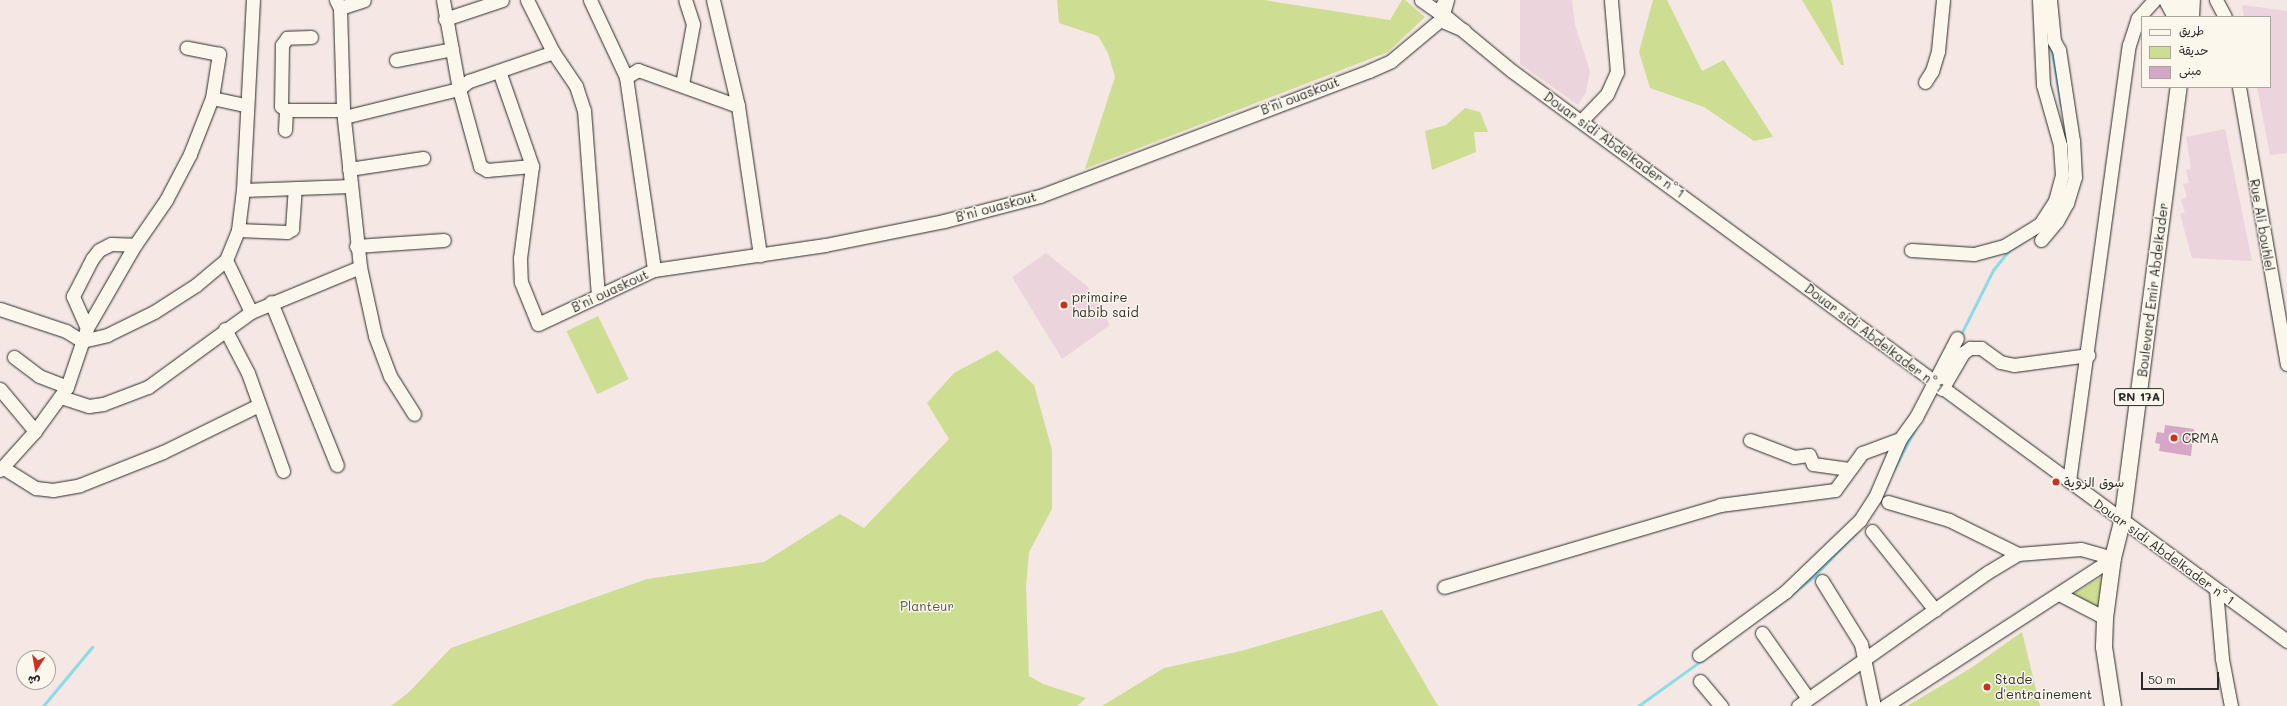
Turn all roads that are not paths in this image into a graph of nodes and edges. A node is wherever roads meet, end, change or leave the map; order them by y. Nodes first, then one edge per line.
1 (253, 0) edge
2 (364, 0) edge
3 (443, 0) edge
4 (502, 0) edge
5 (527, 0) edge
6 (590, 0) edge
7 (684, 0) edge
8 (713, 0) edge
9 (1420, 0) edge
10 (1446, 0) edge
11 (1610, 0) edge
12 (1943, 0) edge
13 (2039, 0) edge
14 (2050, 0) edge
15 (2154, 0) edge
16 (2165, 0) edge
17 (2178, 0) edge
18 (2192, 0) edge
19 (2206, 0) edge
20 (338, 4) edge
21 (2221, 6) edge
22 (2173, 16) edge
23 (2179, 16) edge
24 (2191, 16) edge
25 (1438, 17) junction
26 (445, 19) junction
27 (311, 37) dead end
28 (186, 48) dead end
29 (452, 49) junction
30 (553, 52) junction
31 (396, 60) dead end
32 (499, 71) junction
33 (626, 77) junction
34 (1925, 82) dead end
35 (682, 84) junction
36 (2180, 88) edge
37 (2238, 88) edge
38 (459, 89) junction
39 (212, 98) junction
40 (246, 105) junction
41 (738, 106) junction
42 (286, 110) junction
43 (343, 114) junction
44 (1581, 121) junction
45 (285, 130) dead end
46 (423, 158) dead end
47 (532, 166) junction
48 (349, 169) junction
49 (351, 186) junction
50 (243, 190) junction
51 (295, 190) junction
52 (238, 230) junction
53 (444, 240) dead end
54 (2041, 240) dead end
55 (136, 244) junction
56 (356, 246) junction
57 (1911, 250) dead end
58 (760, 255) junction
59 (226, 260) junction
60 (360, 267) junction
61 (654, 270) junction
62 (598, 296) junction
63 (271, 302) junction
64 (0, 309) edge
65 (251, 312) junction
66 (87, 328) junction
67 (225, 329) junction
68 (1956, 338) dead end
69 (82, 341) junction
70 (2088, 355) junction
71 (14, 357) dead end
72 (2287, 364) edge
73 (1938, 386) junction
74 (0, 389) edge
75 (64, 392) junction
76 (259, 404) junction
77 (414, 414) dead end
78 (35, 431) junction
79 (1900, 439) junction
80 (1750, 440) dead end
81 (337, 465) dead end
82 (1, 469) edge
83 (1849, 469) junction
84 (284, 471) dead end
85 (2069, 481) junction
86 (1888, 502) dead end
87 (2122, 522) junction
88 (1872, 531) dead end
89 (2018, 554) junction
90 (2113, 558) junction
91 (1822, 581) dead end
92 (1444, 587) dead end
93 (2216, 590) junction
94 (2059, 594) junction
95 (1935, 610) junction
96 (2105, 618) junction
97 (1762, 633) dead end
98 (2287, 642) edge
99 (1699, 655) dead end
100 (1865, 657) junction
101 (1700, 681) dead end
102 (1802, 702) edge
103 (1721, 706) edge
104 (1874, 706) edge
105 (1885, 706) edge
106 (2113, 706) edge
107 (2231, 706) edge

1 - 40 street
2 - 20 street
3 - 26 street
4 - 26 street
5 - 30 street
6 - 33 street
7 - 35 street
8 - 41 street
9 - 25 street, Douar sidi Abdelkader n° 1
10 - 25 street, B'ni ouaskout
11 - 44 street
12 - 34 street
13 - 57 street
14 - 54 street
15 - 70 street
16 - 22 street
17 - 23 main road
18 - 24 main road
19 - 21 street
20 - 43 street
25 - 44 street, Douar sidi Abdelkader n° 1
25 - 58 street, B'ni ouaskout
26 - 29 street
27 - 42 street
28 - 39 street
29 - 31 street
29 - 38 street
30 - 32 street
30 - 62 street
32 - 38 street
32 - 47 street
33 - 35 street
33 - 61 street
35 - 41 street
36 - 87 main road, Boulevard Emir Abdelkader / RN 17A
37 - 72 street, Rue Ali bouhlel
38 - 43 street
38 - 47 street
39 - 40 street
39 - 55 street
40 - 50 street
41 - 58 street
42 - 43 street
42 - 45 street
43 - 48 street
44 - 73 street, Douar sidi Abdelkader n° 1
46 - 48 street
47 - 62 street, B'ni ouaskout
48 - 49 street
49 - 51 street
49 - 56 street
50 - 51 street
50 - 52 street
51 - 52 street
52 - 59 street
53 - 56 street
55 - 66 street
55 - 66 street
56 - 60 street
58 - 61 street, B'ni ouaskout
59 - 65 street
59 - 69 street
60 - 63 street
60 - 77 street
61 - 62 street, B'ni ouaskout
63 - 65 street
63 - 81 street
64 - 69 street
65 - 67 street
66 - 69 street
67 - 75 street
67 - 76 street
68 - 73 street
69 - 75 street
70 - 73 street
70 - 85 street
71 - 75 street
73 - 79 street
73 - 85 street, Douar sidi Abdelkader n° 1
74 - 78 street
75 - 78 street
76 - 82 street
76 - 84 street
78 - 82 street
79 - 83 street
79 - 99 street
80 - 83 street
83 - 92 street
85 - 87 street, Douar sidi Abdelkader n° 1
86 - 89 street
87 - 90 main road, Boulevard Emir Abdelkader / RN 17A
87 - 93 street, Douar sidi Abdelkader n° 1
88 - 95 street
89 - 90 street
89 - 95 street
90 - 94 street
90 - 96 main road, Boulevard Emir Abdelkader / RN 17A
91 - 100 street
93 - 98 street, Douar sidi Abdelkader n° 1
93 - 107 street
94 - 96 street
94 - 105 street
95 - 100 street
96 - 106 main road, Boulevard Emir Abdelkader / RN 17A
97 - 102 street
100 - 102 street
100 - 104 street
101 - 103 street

